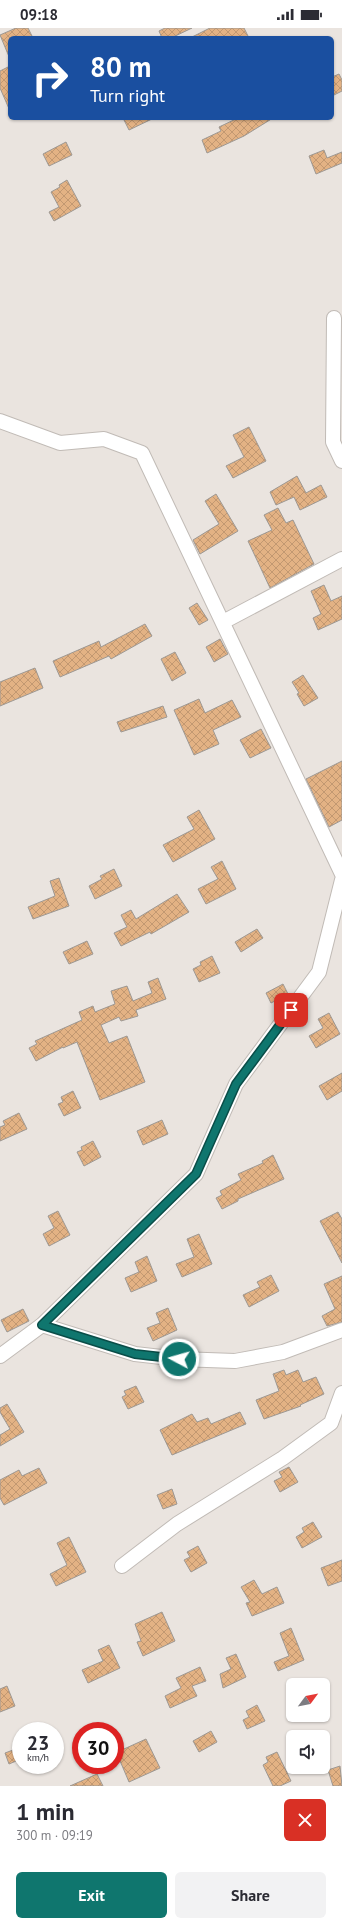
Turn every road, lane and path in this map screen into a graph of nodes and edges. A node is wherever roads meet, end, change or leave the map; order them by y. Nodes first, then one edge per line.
1 (334, 318) dead end
2 (0, 421) edge
3 (342, 461) edge
4 (342, 559) edge
5 (223, 622) junction
6 (342, 874) edge
7 (342, 880) edge
8 (42, 1325) junction
9 (342, 1330) edge
10 (0, 1356) edge
11 (342, 1393) edge
12 (122, 1566) dead end

1 - 3 street
2 - 5 street
4 - 5 street
5 - 6 street
7 - 8 street
8 - 9 street
8 - 10 street
11 - 12 street

